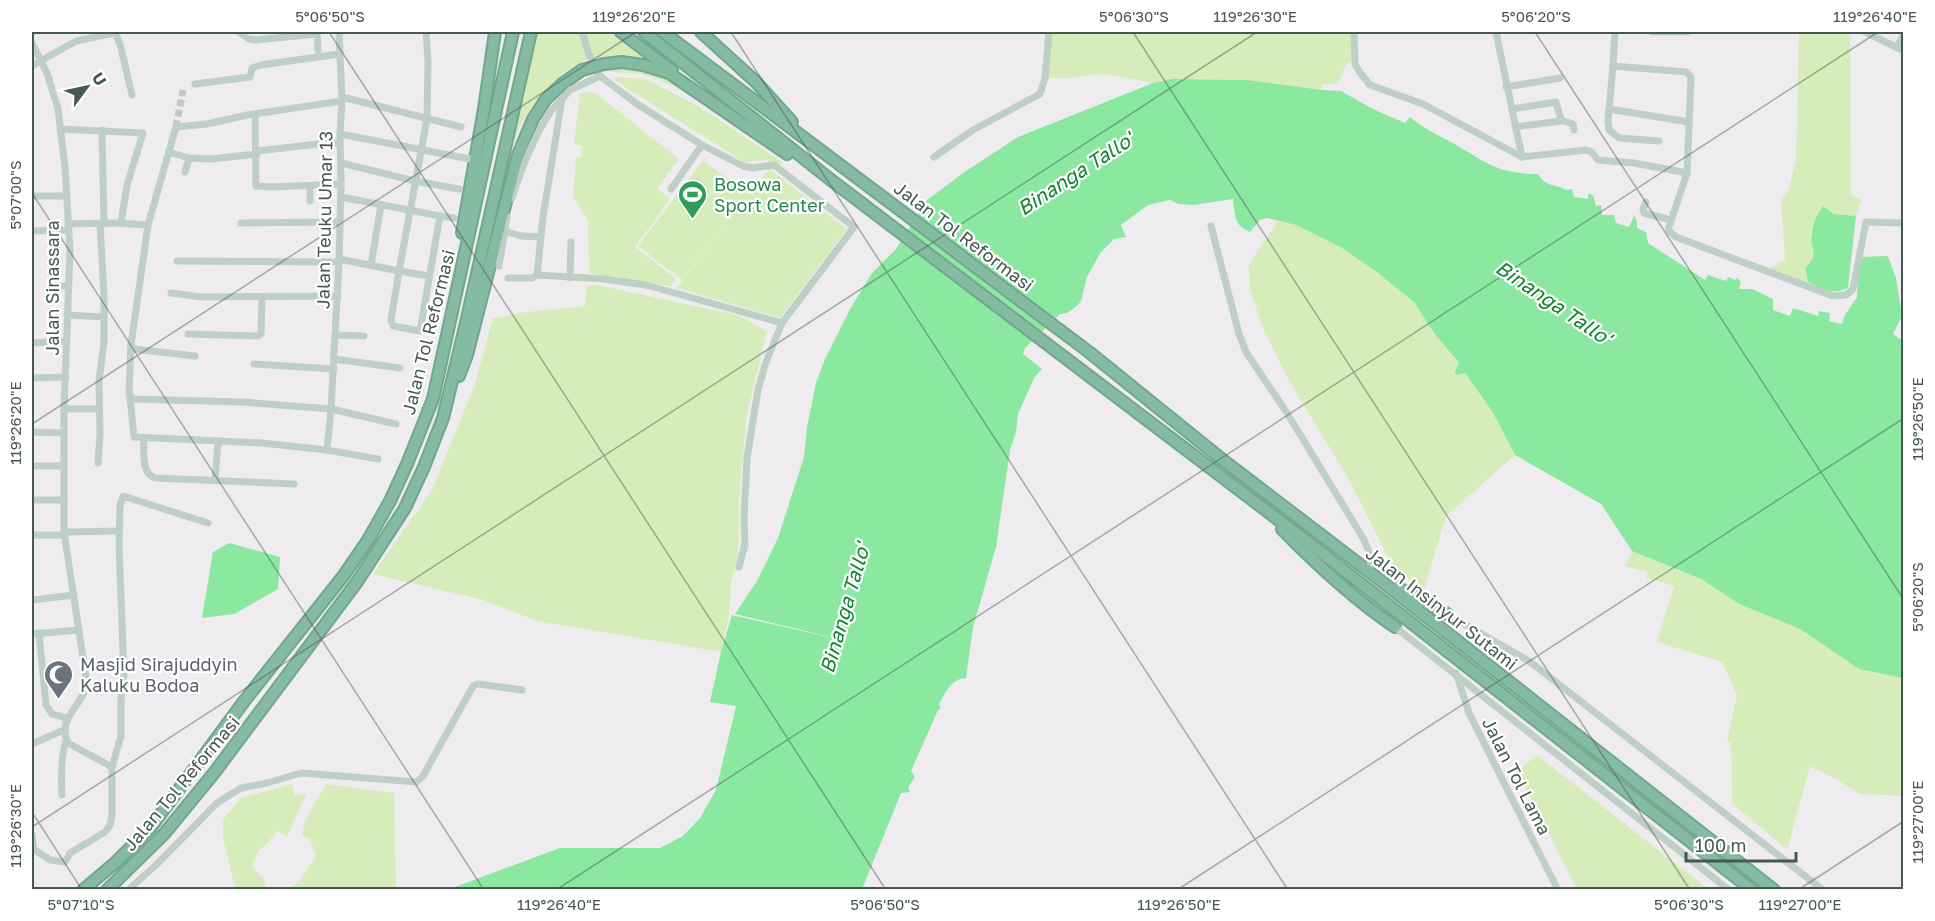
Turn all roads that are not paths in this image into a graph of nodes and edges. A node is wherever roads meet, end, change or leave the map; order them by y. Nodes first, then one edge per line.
1 (239, 32) edge
2 (339, 32) edge
3 (426, 32) edge
4 (495, 32) edge
5 (513, 32) edge
6 (531, 32) edge
7 (582, 32) edge
8 (621, 32) edge
9 (644, 32) edge
10 (663, 32) edge
11 (701, 32) edge
12 (1049, 32) edge
13 (1354, 32) edge
14 (1496, 32) edge
15 (1615, 32) edge
16 (1653, 32) edge
17 (1688, 32) edge
18 (1865, 32) edge
19 (317, 33) edge
20 (1904, 34) edge
21 (32, 43) edge
22 (1900, 49) edge
23 (318, 50) dead end
24 (339, 54) junction
25 (41, 61) junction
26 (32, 66) edge
27 (1613, 66) junction
28 (600, 76) junction
29 (1560, 78) dead end
30 (195, 84) dead end
31 (1506, 87) junction
32 (698, 92) junction
33 (132, 95) dead end
34 (342, 99) junction
35 (562, 99) junction
36 (1512, 109) junction
37 (1609, 109) junction
38 (255, 115) junction
39 (427, 119) junction
40 (1561, 121) junction
41 (1689, 122) junction
42 (461, 127) dead end
43 (1515, 127) junction
44 (60, 129) junction
45 (102, 130) junction
46 (1574, 130) dead end
47 (340, 134) junction
48 (1659, 141) dead end
49 (340, 143) junction
50 (702, 145) junction
51 (819, 147) junction
52 (422, 150) junction
53 (169, 152) junction
54 (257, 152) junction
55 (934, 157) dead end
56 (1522, 157) junction
57 (189, 158) junction
58 (470, 159) dead end
59 (341, 163) junction
60 (185, 172) dead end
61 (1687, 173) junction
62 (831, 180) junction
63 (415, 181) junction
64 (341, 184) junction
65 (310, 186) junction
66 (459, 189) dead end
67 (671, 189) dead end
68 (32, 196) edge
69 (66, 196) junction
70 (341, 197) junction
71 (310, 201) dead end
72 (1646, 202) dead end
73 (381, 205) junction
74 (411, 210) junction
75 (440, 216) junction
76 (454, 218) dead end
77 (1671, 220) junction
78 (340, 222) junction
79 (121, 223) junction
80 (241, 223) dead end
81 (1904, 223) edge
82 (102, 224) junction
83 (148, 225) junction
84 (1210, 226) dead end
85 (68, 227) junction
86 (32, 231) edge
87 (504, 231) junction
88 (540, 237) junction
89 (571, 242) dead end
90 (339, 260) junction
91 (177, 261) dead end
92 (371, 265) junction
93 (499, 266) dead end
94 (399, 271) junction
95 (537, 275) junction
96 (429, 276) junction
97 (508, 278) dead end
98 (570, 278) junction
99 (51, 286) dead end
100 (69, 286) junction
101 (171, 293) dead end
102 (338, 296) junction
103 (262, 297) junction
104 (67, 315) junction
105 (104, 317) junction
106 (782, 323) junction
107 (188, 334) dead end
108 (335, 335) junction
109 (364, 336) dead end
110 (66, 341) junction
111 (32, 343) edge
112 (131, 344) junction
113 (1089, 352) joint
114 (195, 356) dead end
115 (334, 358) junction
116 (254, 364) dead end
117 (400, 368) dead end
118 (334, 369) junction
119 (1079, 369) joint
120 (66, 377) junction
121 (32, 378) edge
122 (131, 397) junction
123 (433, 399) junction
124 (64, 409) junction
125 (99, 409) junction
126 (331, 409) junction
127 (443, 418) junction
128 (396, 424) dead end
129 (32, 432) edge
130 (63, 433) junction
131 (144, 439) junction
132 (218, 441) junction
133 (327, 450) junction
134 (378, 459) dead end
135 (98, 463) dead end
136 (32, 466) edge
137 (63, 466) junction
138 (215, 480) junction
139 (294, 484) dead end
140 (32, 500) edge
141 (64, 500) junction
142 (1259, 505) junction
143 (208, 523) dead end
144 (119, 531) junction
145 (64, 533) junction
146 (32, 535) edge
147 (739, 567) dead end
148 (1371, 573) junction
149 (74, 595) junction
150 (32, 600) edge
151 (1448, 614) joint
152 (1395, 627) joint
153 (79, 630) junction
154 (35, 634) edge
155 (1456, 673) junction
156 (522, 690) dead end
157 (67, 718) junction
158 (66, 729) junction
159 (66, 741) junction
160 (32, 744) edge
161 (112, 768) junction
162 (62, 795) dead end
163 (32, 835) edge
164 (33, 849) edge
165 (83, 890) edge
166 (107, 890) edge
167 (128, 890) edge
168 (1558, 890) edge
169 (1729, 890) edge
170 (1752, 890) edge
171 (1774, 890) edge
172 (1823, 890) edge

1 - 19 street
2 - 24 street, Jalan Teuku Umar 13
3 - 39 street
4 - 123 highway
5 - 123 highway, Jalan Tol Reformasi
6 - 127 highway, Jalan Tol Reformasi
7 - 28 street
8 - 32 highway
9 - 62 highway
10 - 51 highway
11 - 51 highway
12 - 55 street
13 - 56 street
14 - 31 street
15 - 27 street
16 - 17 street
18 - 22 street
19 - 23 street
20 - 22 street
21 - 25 street, Jalan Sinassara
24 - 30 street
24 - 34 street, Jalan Teuku Umar 13
25 - 26 street
25 - 33 street
25 - 44 street, Jalan Sinassara
27 - 37 street
27 - 41 street
28 - 35 street
28 - 50 street
29 - 31 street
31 - 36 street
32 - 62 highway
32 - 127 highway, bridge
34 - 38 street
34 - 39 street
34 - 47 street, Jalan Teuku Umar 13
35 - 87 street
35 - 88 street
36 - 40 street
36 - 43 street
37 - 41 street
37 - 48 street
38 - 53 street
38 - 54 street
39 - 42 street
39 - 52 street
40 - 43 street
40 - 46 street
41 - 61 street
43 - 56 street
44 - 45 street
44 - 69 street, Jalan Sinassara
45 - 79 street
45 - 82 street
47 - 49 street, Jalan Teuku Umar 13
47 - 52 street
49 - 54 street
49 - 59 street, Jalan Teuku Umar 13
50 - 67 street
50 - 106 street
51 - 113 highway, Jalan Tol Reformasi
52 - 58 street
52 - 63 street
53 - 57 street
53 - 83 street
54 - 57 street
54 - 65 street
56 - 61 street
57 - 60 street
59 - 63 street
59 - 64 street, Jalan Teuku Umar 13
61 - 77 street
62 - 119 highway, Jalan Tol Reformasi
63 - 66 street
63 - 74 street
64 - 65 street
64 - 70 street, Jalan Teuku Umar 13
65 - 71 street
68 - 69 street
69 - 85 street, Jalan Sinassara
70 - 73 street
70 - 78 street, Jalan Teuku Umar 13
72 - 77 street
73 - 74 street
73 - 92 street
74 - 75 street
74 - 94 street
75 - 76 street
75 - 96 street
77 - 81 street
78 - 80 street
78 - 90 street, Jalan Teuku Umar 13
79 - 82 street
79 - 83 street
82 - 85 street
82 - 105 street
83 - 112 street
84 - 148 street
85 - 86 street
85 - 100 street, Jalan Sinassara
87 - 88 street
87 - 93 street
88 - 95 street
89 - 98 street
90 - 91 street
90 - 92 street
90 - 102 street, Jalan Teuku Umar 13
92 - 94 street
94 - 96 street
94 - 96 street
95 - 97 street
95 - 98 street
98 - 106 street
99 - 100 street
100 - 104 street, Jalan Sinassara
101 - 103 street
102 - 103 street
102 - 108 street, Jalan Teuku Umar 13
103 - 107 street
104 - 105 street
104 - 110 street, Jalan Sinassara
105 - 125 street
106 - 147 street
108 - 109 street
108 - 115 street, Jalan Teuku Umar 13
110 - 111 street
110 - 120 street, Jalan Sinassara
112 - 114 street
112 - 122 street
113 - 148 highway, Jalan Insinyur Sutami
115 - 117 street
115 - 118 street, Jalan Teuku Umar 13
116 - 118 street
118 - 126 street, Jalan Teuku Umar 13
119 - 142 highway, Jalan Insinyur Sutami
120 - 121 street
120 - 124 street, Jalan Sinassara
122 - 126 street
122 - 131 street
123 - 165 highway, Jalan Tol Reformasi
124 - 125 street
124 - 130 street, Jalan Sinassara
125 - 135 street
126 - 128 street
126 - 133 street, Jalan Teuku Umar 13
127 - 166 highway, Jalan Tol Reformasi
129 - 130 street
130 - 137 street, Jalan Sinassara
131 - 132 street
131 - 138 street
132 - 133 street
132 - 138 street
133 - 134 street
136 - 137 street
137 - 141 street, Jalan Sinassara
138 - 139 street
140 - 141 street
141 - 145 street, Jalan Sinassara
142 - 152 highway
142 - 170 highway, Jalan Insinyur Sutami
143 - 144 street
144 - 145 street
144 - 161 street
145 - 146 street
145 - 149 street, Jalan Sinassara
148 - 151 highway
148 - 171 highway, Jalan Insinyur Sutami
149 - 150 street
149 - 153 street, Jalan Sinassara
151 - 172 street
152 - 155 street
153 - 154 street
153 - 157 street, Jalan Sinassara
154 - 157 street
155 - 168 street, Jalan Tol Lama
155 - 169 street
156 - 167 street
157 - 158 street, Jalan Sinassara
158 - 159 street, Jalan Sinassara
158 - 160 street
159 - 161 street
159 - 162 street, Jalan Sinassara
161 - 164 street
163 - 164 street

